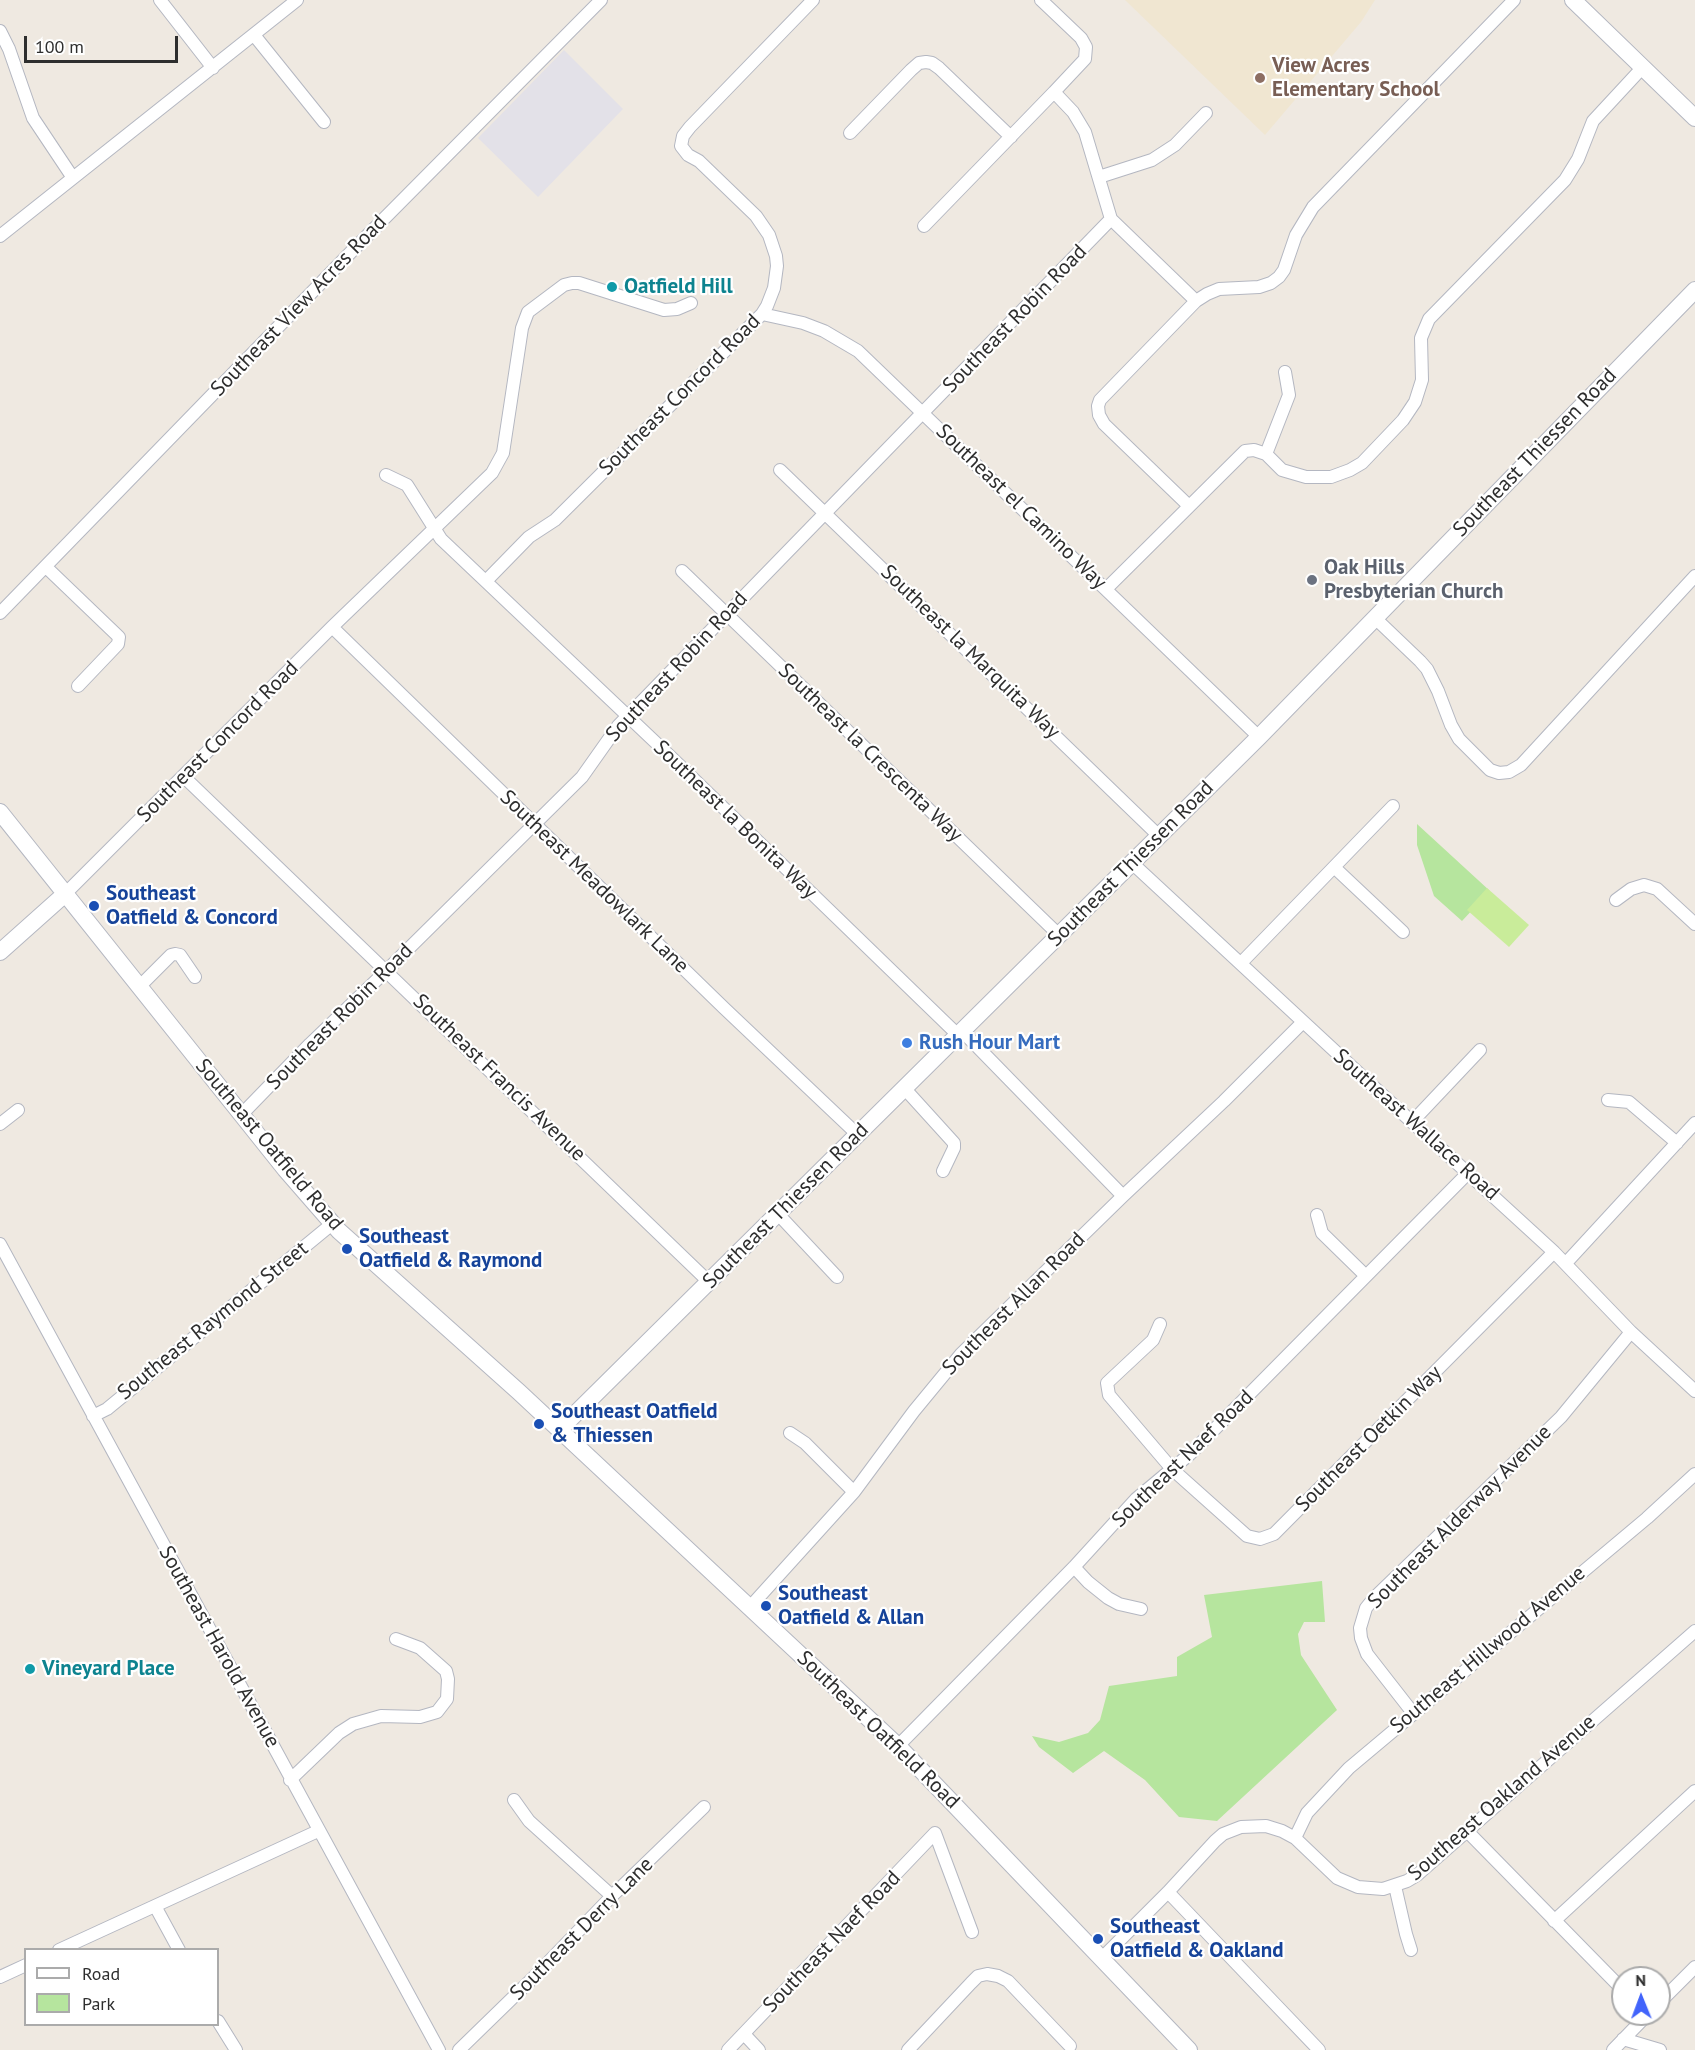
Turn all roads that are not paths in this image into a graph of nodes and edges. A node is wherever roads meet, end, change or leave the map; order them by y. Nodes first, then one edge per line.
1 (159, 0) edge
2 (297, 0) edge
3 (601, 0) edge
4 (813, 0) edge
5 (1041, 0) edge
6 (1514, 0) edge
7 (1573, 0) edge
8 (0, 31) edge
9 (254, 34) junction
10 (1643, 67) junction
11 (213, 68) junction
12 (1054, 92) junction
13 (1206, 113) dead end
14 (1695, 117) edge
15 (324, 122) dead end
16 (850, 133) dead end
17 (1011, 136) junction
18 (1099, 177) junction
19 (73, 178) junction
20 (1111, 219) junction
21 (924, 226) dead end
22 (0, 236) edge
23 (1695, 290) edge
24 (1196, 301) junction
25 (691, 303) dead end
26 (762, 314) junction
27 (1285, 372) dead end
28 (923, 413) junction
29 (1266, 454) junction
30 (780, 470) dead end
31 (386, 475) dead end
32 (1188, 506) junction
33 (825, 512) junction
34 (433, 530) junction
35 (46, 567) junction
36 (682, 571) dead end
37 (1695, 576) edge
38 (486, 581) junction
39 (1106, 589) junction
40 (0, 613) edge
41 (726, 615) junction
42 (1375, 618) junction
43 (332, 627) junction
44 (78, 686) dead end
45 (627, 717) junction
46 (1259, 737) junction
47 (183, 776) junction
48 (1393, 806) dead end
49 (0, 812) edge
50 (534, 825) junction
51 (1159, 836) junction
52 (1132, 863) junction
53 (1335, 868) junction
54 (65, 894) junction
55 (1616, 900) dead end
56 (1695, 924) edge
57 (1403, 932) dead end
58 (1059, 935) junction
59 (0, 952) edge
60 (1241, 963) junction
61 (387, 970) junction
62 (195, 976) dead end
63 (140, 986) junction
64 (1303, 1022) junction
65 (960, 1033) junction
66 (1480, 1050) dead end
67 (905, 1089) junction
68 (1608, 1100) dead end
69 (18, 1110) dead end
70 (242, 1114) junction
71 (1412, 1122) junction
72 (1695, 1123) edge
73 (0, 1124) edge
74 (858, 1135) junction
75 (1677, 1143) junction
76 (943, 1171) dead end
77 (1468, 1173) junction
78 (1123, 1196) junction
79 (778, 1214) junction
80 (1317, 1215) dead end
81 (332, 1224) junction
82 (0, 1244) edge
83 (1554, 1252) junction
84 (1566, 1263) junction
85 (1366, 1276) junction
86 (837, 1277) dead end
87 (709, 1282) junction
88 (1160, 1324) dead end
89 (1632, 1332) junction
90 (1695, 1391) edge
91 (93, 1416) junction
92 (559, 1430) junction
93 (789, 1433) dead end
94 (1172, 1470) junction
95 (1695, 1474) edge
96 (854, 1492) junction
97 (1074, 1567) junction
98 (750, 1607) junction
99 (1141, 1609) dead end
100 (1695, 1631) edge
101 (396, 1639) dead end
102 (1413, 1713) junction
103 (898, 1746) junction
104 (291, 1780) junction
105 (1695, 1791) edge
106 (514, 1800) dead end
107 (704, 1808) dead end
108 (318, 1831) junction
109 (1467, 1831) junction
110 (1295, 1838) junction
111 (1395, 1886) junction
112 (1168, 1892) junction
113 (612, 1896) junction
114 (155, 1906) junction
115 (1554, 1921) junction
116 (972, 1932) dead end
117 (63, 1948) edge
118 (178, 1948) edge
119 (1411, 1950) dead end
120 (1102, 1958) junction
121 (24, 1966) edge
122 (1695, 1967) edge
123 (0, 1977) edge
124 (1611, 1978) edge
125 (1671, 1991) edge
126 (219, 2023) edge
127 (1635, 2026) edge
128 (744, 2034) junction
129 (1623, 2039) junction
130 (1070, 2046) dead end
131 (236, 2050) edge
132 (439, 2050) edge
133 (459, 2050) edge
134 (728, 2050) edge
135 (759, 2050) edge
136 (908, 2050) edge
137 (1189, 2050) edge
138 (1319, 2050) edge
139 (1613, 2050) edge
140 (1659, 2050) edge

1 - 11 street
2 - 9 street
3 - 35 street, Southeast View Acres Road
4 - 26 street, Southeast Concord Road
5 - 12 street
6 - 24 street
7 - 10 main road
8 - 19 street
9 - 11 street
9 - 15 street
10 - 14 main road
10 - 29 street
11 - 19 street
12 - 17 street
12 - 18 street
13 - 18 street
16 - 17 street
17 - 21 street
18 - 20 street
19 - 22 street
20 - 24 street
20 - 28 street, Southeast Robin Road
23 - 42 main road, Southeast Thiessen Road
24 - 32 street
25 - 34 street, Southeast Concord Road
26 - 28 street, Southeast el Camino Way
26 - 38 street, Southeast Concord Road
27 - 29 street
28 - 33 street, Southeast Robin Road
28 - 39 street, Southeast el Camino Way
29 - 32 street
30 - 33 street, Southeast la Marquita Way
31 - 34 street, Southeast la Bonita Way
32 - 39 street
33 - 41 street, Southeast Robin Road
33 - 51 street, Southeast la Marquita Way
34 - 38 street, Southeast la Bonita Way
34 - 43 street, Southeast Concord Road
35 - 40 street, Southeast View Acres Road
35 - 44 street
36 - 41 street, Southeast la Crescenta Way
37 - 42 street
38 - 45 street, Southeast la Bonita Way
39 - 46 street, Southeast el Camino Way
41 - 45 street, Southeast Robin Road
41 - 58 street, Southeast la Crescenta Way
42 - 46 main road, Southeast Thiessen Road
43 - 47 street, Southeast Concord Road
43 - 50 street, Southeast Meadowlark Lane
45 - 50 street, Southeast Robin Road
45 - 65 street, Southeast la Bonita Way
46 - 51 main road, Southeast Thiessen Road
47 - 54 street, Southeast Concord Road
47 - 61 street, Southeast Francis Avenue
48 - 53 street
49 - 54 main road, Southeast Oatfield Road
50 - 61 street, Southeast Robin Road
50 - 74 street, Southeast Meadowlark Lane
51 - 52 main road, Southeast Thiessen Road
52 - 58 main road, Southeast Thiessen Road
52 - 60 street, Southeast Wallace Road
53 - 57 street
53 - 60 street
54 - 59 main road, Southeast Concord Road
54 - 63 main road, Southeast Oatfield Road
55 - 56 street
58 - 65 main road, Southeast Thiessen Road
60 - 64 street, Southeast Wallace Road
61 - 70 street, Southeast Robin Road
61 - 87 street, Southeast Francis Avenue
62 - 63 street
63 - 70 main road, Southeast Oatfield Road
64 - 71 street, Southeast Wallace Road
64 - 78 street, Southeast Allan Road
65 - 67 main road, Southeast Thiessen Road
65 - 78 street, Southeast la Bonita Way
66 - 71 street
67 - 74 main road, Southeast Thiessen Road
67 - 76 street
68 - 75 street
69 - 73 street
70 - 81 main road, Southeast Oatfield Road
71 - 77 street, Southeast Wallace Road
72 - 75 street
74 - 79 main road, Southeast Thiessen Road
75 - 84 street
77 - 83 street, Southeast Wallace Road
77 - 85 street, Southeast Naef Road
78 - 96 street, Southeast Allan Road
79 - 86 street
79 - 87 main road, Southeast Thiessen Road
80 - 85 street
81 - 91 street, Southeast Raymond Street
81 - 92 main road, Southeast Oatfield Road
82 - 91 street, Southeast Harold Avenue
83 - 84 street, Southeast Wallace Road
83 - 94 street, Southeast Oetkin Way
84 - 89 street, Southeast Wallace Road
85 - 94 street, Southeast Naef Road
87 - 92 main road, Southeast Thiessen Road
88 - 94 street, Southeast Oetkin Way
89 - 90 street, Southeast Wallace Road
89 - 102 street, Southeast Alderway Avenue
91 - 104 street, Southeast Harold Avenue
92 - 98 main road, Southeast Oatfield Road
93 - 96 street
94 - 97 street, Southeast Naef Road
95 - 102 street, Southeast Hillwood Avenue
96 - 98 street, Southeast Allan Road
97 - 99 street
97 - 103 street, Southeast Naef Road
98 - 103 main road, Southeast Oatfield Road
100 - 109 street, Southeast Oakland Avenue
101 - 104 street
102 - 110 street, Southeast Hillwood Avenue
103 - 120 main road, Southeast Oatfield Road
104 - 108 street, Southeast Harold Avenue
105 - 115 street
106 - 113 street
107 - 113 street, Southeast Derry Lane
108 - 114 street
108 - 132 street, Southeast Harold Avenue
109 - 111 street, Southeast Oakland Avenue
109 - 115 street
110 - 111 street, Southeast Oakland Avenue
110 - 112 street, Southeast Oakland Avenue
111 - 119 street
112 - 120 street, Southeast Oakland Avenue
112 - 138 street
113 - 133 street, Southeast Derry Lane
114 - 117 street
114 - 118 street
115 - 124 street
116 - 128 street, Southeast Naef Road
120 - 137 main road, Southeast Oatfield Road
121 - 123 street
122 - 125 street
126 - 131 street
127 - 129 street
128 - 134 street, Southeast Naef Road
128 - 135 street
129 - 139 street
129 - 140 street
130 - 136 street

